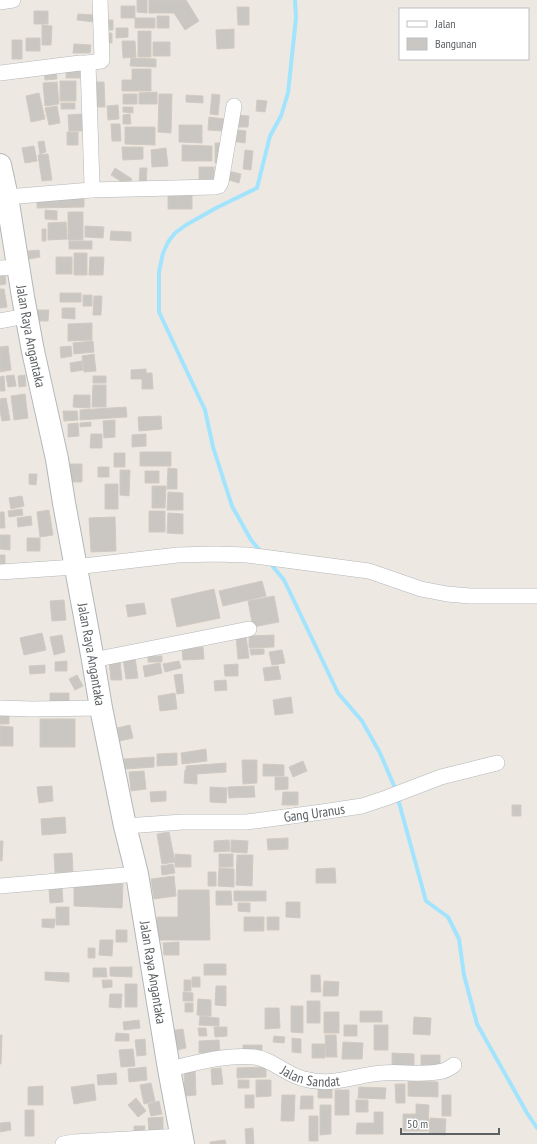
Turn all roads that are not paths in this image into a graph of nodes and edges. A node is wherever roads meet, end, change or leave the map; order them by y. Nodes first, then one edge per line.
1 (13, 0) edge
2 (100, 0) edge
3 (0, 2) edge
4 (88, 63) junction
5 (0, 73) edge
6 (234, 106) dead end
7 (3, 180) edge
8 (91, 190) junction
9 (9, 268) edge
10 (26, 316) junction
11 (0, 321) edge
12 (75, 567) junction
13 (0, 572) edge
14 (537, 596) edge
15 (249, 629) dead end
16 (93, 660) junction
17 (0, 708) edge
18 (101, 708) junction
19 (497, 763) dead end
20 (125, 826) junction
21 (137, 874) junction
22 (0, 886) edge
23 (454, 1065) dead end
24 (169, 1068) junction
25 (183, 1140) edge
26 (63, 1144) edge

1 - 3 street
2 - 4 street
4 - 5 street
4 - 8 street
6 - 8 street
7 - 8 street
7 - 9 main road, Jalan Raya Angantaka
9 - 10 main road, Jalan Raya Angantaka
10 - 11 street
10 - 12 main road, Jalan Raya Angantaka
12 - 13 street
12 - 14 street
12 - 16 main road, Jalan Raya Angantaka
15 - 16 street
16 - 18 main road, Jalan Raya Angantaka
17 - 18 street
18 - 20 main road, Jalan Raya Angantaka
19 - 20 street, Gang Uranus
20 - 21 main road, Jalan Raya Angantaka
21 - 22 street
21 - 24 main road, Jalan Raya Angantaka
23 - 24 street, Jalan Sandat
24 - 25 main road, Jalan Raya Angantaka
25 - 26 street

